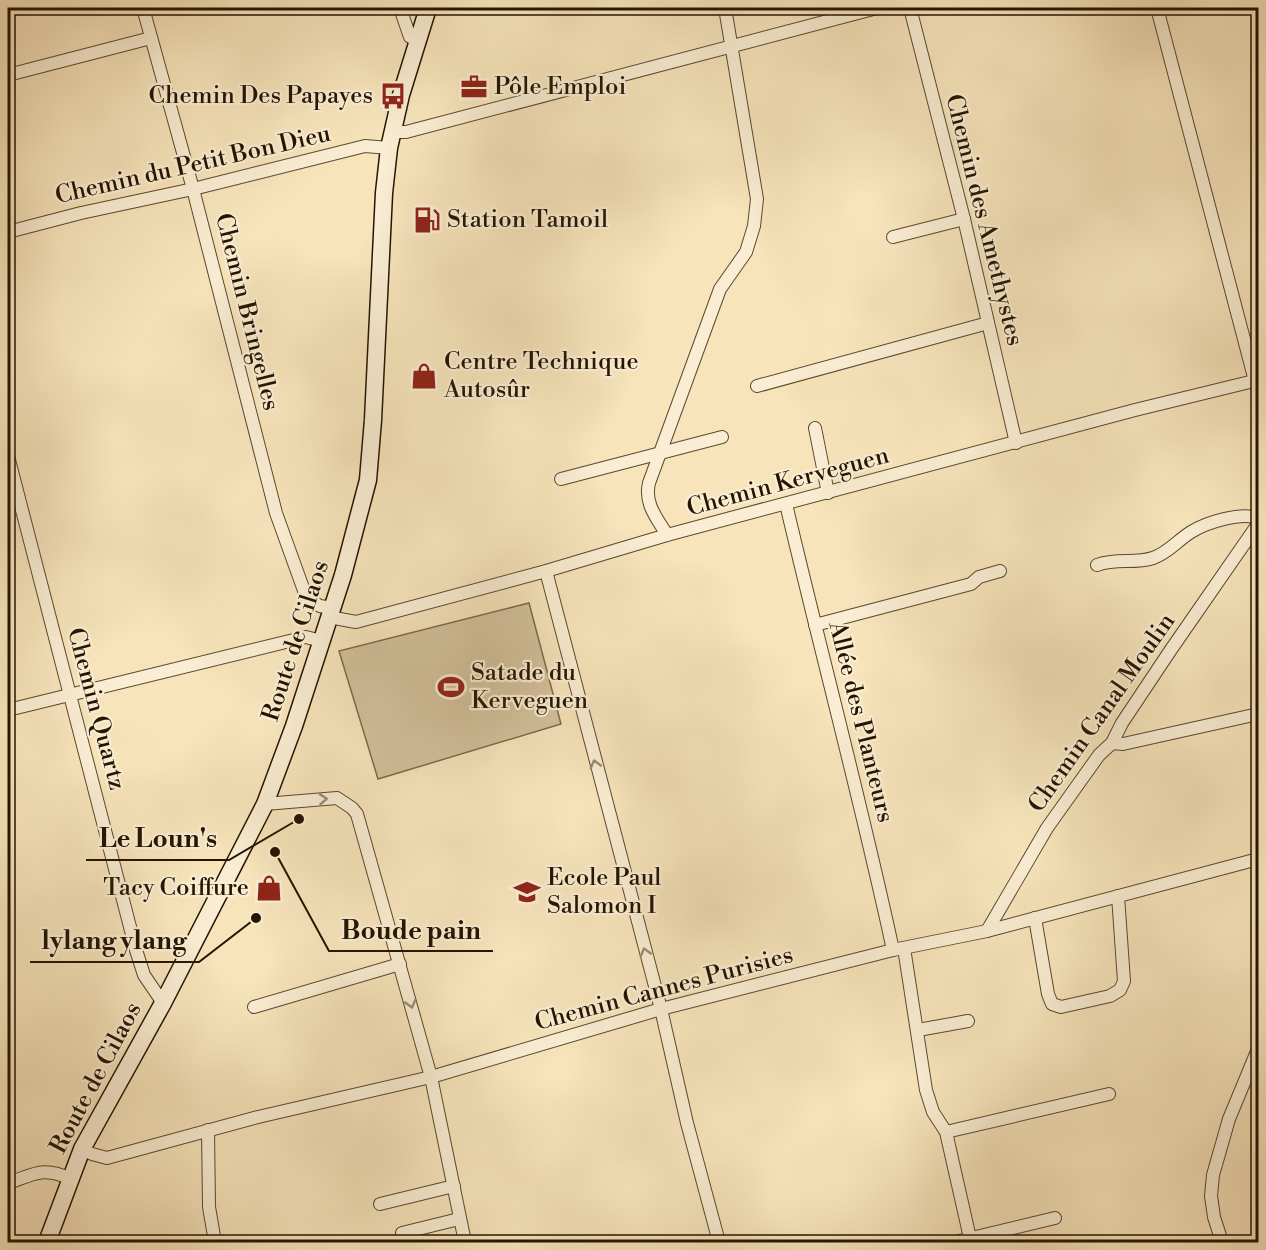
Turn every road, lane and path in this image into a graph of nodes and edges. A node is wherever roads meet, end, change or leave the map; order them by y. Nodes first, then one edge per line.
1 (142, 8) edge
2 (400, 8) edge
3 (428, 8) edge
4 (725, 8) edge
5 (877, 8) edge
6 (910, 8) edge
7 (1157, 8) edge
8 (151, 38) junction
9 (417, 39) junction
10 (732, 45) junction
11 (8, 75) edge
12 (391, 140) junction
13 (193, 189) junction
14 (964, 219) junction
15 (8, 232) edge
16 (893, 237) dead end
17 (988, 323) junction
18 (1257, 381) edge
19 (757, 386) dead end
20 (815, 428) dead end
21 (722, 437) dead end
22 (1016, 443) junction
23 (662, 452) junction
24 (8, 456) edge
25 (561, 479) dead end
26 (828, 493) junction
27 (786, 504) junction
28 (1258, 518) edge
29 (1258, 524) edge
30 (667, 535) junction
31 (1097, 565) dead end
32 (546, 571) junction
33 (1000, 571) dead end
34 (331, 613) junction
35 (815, 625) junction
36 (321, 640) junction
37 (71, 694) junction
38 (8, 710) edge
39 (1258, 714) edge
40 (1112, 743) junction
41 (265, 804) junction
42 (1258, 860) edge
43 (1118, 896) junction
44 (1035, 918) junction
45 (987, 930) junction
46 (899, 949) junction
47 (400, 964) junction
48 (163, 1003) junction
49 (254, 1007) dead end
50 (661, 1009) junction
51 (968, 1021) dead end
52 (918, 1030) junction
53 (1258, 1049) edge
54 (431, 1077) junction
55 (1109, 1094) dead end
56 (208, 1130) junction
57 (946, 1132) junction
58 (82, 1149) junction
59 (71, 1179) junction
60 (8, 1183) edge
61 (454, 1186) junction
62 (380, 1204) dead end
63 (1055, 1218) dead end
64 (459, 1219) junction
65 (402, 1233) dead end
66 (970, 1238) junction
67 (47, 1242) edge
68 (215, 1242) edge
69 (465, 1242) edge
70 (719, 1242) edge
71 (955, 1242) edge
72 (1222, 1242) edge

1 - 8 street, Chemin Bringelles
2 - 9 street
3 - 9 main road, Route de Cilaos
4 - 10 street
5 - 10 street, Chemin du Petit Bon Dieu
6 - 14 street, Chemin des Amethystes
7 - 18 street
8 - 11 street
8 - 13 street, Chemin Bringelles
9 - 12 main road, Route de Cilaos
10 - 12 street, Chemin du Petit Bon Dieu
10 - 23 street
12 - 13 street, Chemin du Petit Bon Dieu
12 - 34 main road, Route de Cilaos
13 - 15 street, Chemin du Petit Bon Dieu
13 - 34 street, Chemin Bringelles
14 - 16 street
14 - 17 street, Chemin des Amethystes
17 - 19 street
17 - 22 street, Chemin des Amethystes
18 - 22 street, Chemin Kerveguen
20 - 26 street
21 - 23 street
22 - 26 street, Chemin Kerveguen
23 - 25 street
23 - 30 street
24 - 37 street, Chemin Quartz
26 - 27 street, Chemin Kerveguen
27 - 30 street, Chemin Kerveguen
27 - 35 street, Allée des Planteurs
28 - 31 street
29 - 40 street, Chemin Canal Moulin
30 - 32 street, Chemin Kerveguen
32 - 34 street, Chemin Kerveguen
50 -> 32 street
33 - 35 street
34 - 36 main road, Route de Cilaos
35 - 46 street, Allée des Planteurs
36 - 37 street
36 - 41 main road, Route de Cilaos
37 - 38 street
37 - 48 street, Chemin Quartz
39 - 40 street
40 - 45 street, Chemin Canal Moulin
41 -> 47 street
41 - 48 main road, Route de Cilaos
42 - 43 street, Chemin Cannes Purisies
43 - 44 street, Chemin Cannes Purisies
43 - 44 street
44 - 45 street, Chemin Cannes Purisies
45 - 46 street, Chemin Cannes Purisies
46 - 50 street, Chemin Cannes Purisies
46 - 52 street, Allée des Planteurs
47 - 49 street
47 -> 54 street
48 - 58 main road, Route de Cilaos
50 - 54 street, Chemin Cannes Purisies
50 - 70 street
51 - 52 street
52 - 57 street, Allée des Planteurs
53 - 72 street
54 - 56 street, Chemin Cannes Purisies
54 - 61 street
55 - 57 street
56 - 58 street, Chemin Cannes Purisies
56 - 68 street
57 - 66 street, Allée des Planteurs
58 - 59 main road, Route de Cilaos
59 - 60 street
59 - 67 main road, Route de Cilaos
61 - 62 street
61 - 64 street
63 - 66 street
64 - 65 street
64 - 69 street
66 - 71 street

